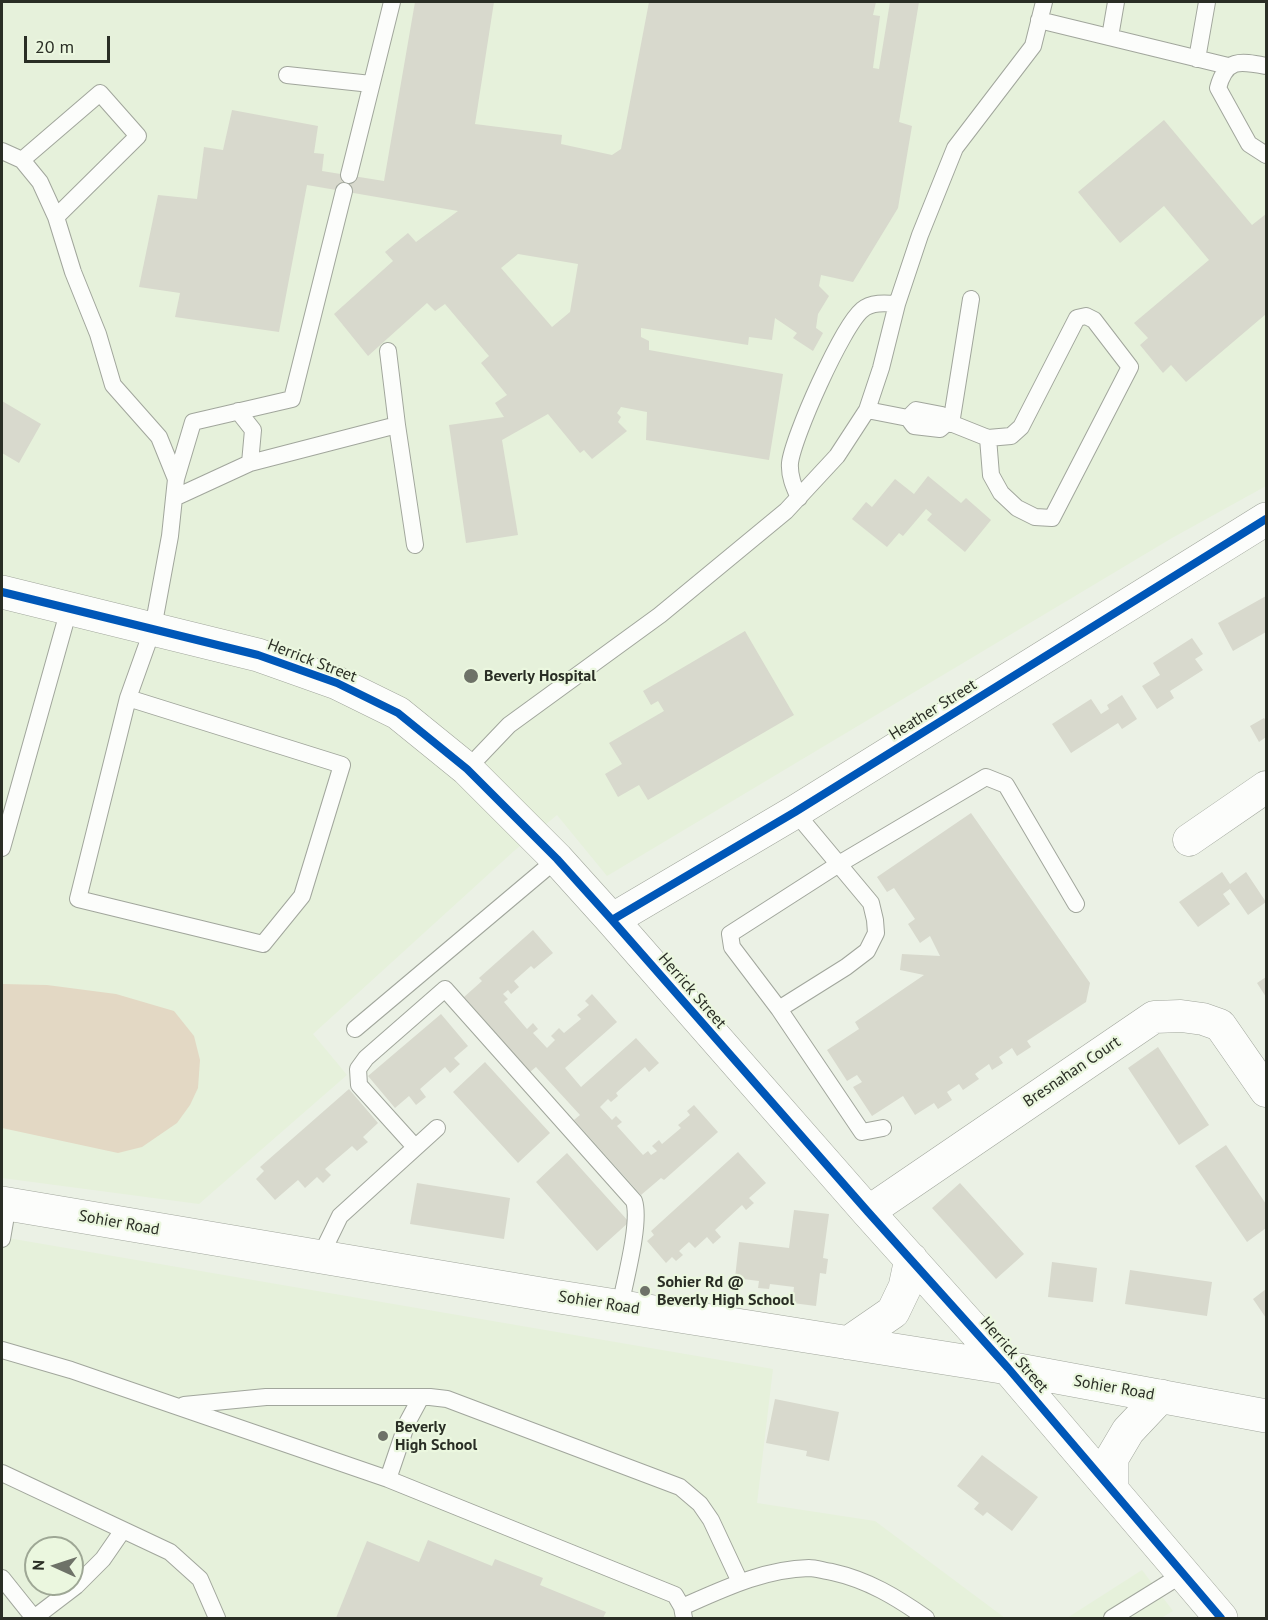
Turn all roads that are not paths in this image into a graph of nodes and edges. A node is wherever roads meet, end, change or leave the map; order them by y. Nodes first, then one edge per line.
1 (392, 2) edge
2 (1044, 2) edge
3 (1116, 2) edge
4 (1207, 2) edge
5 (1040, 20) junction
6 (1110, 37) junction
7 (1197, 59) junction
8 (1228, 66) junction
9 (1266, 66) edge
10 (287, 75) dead end
11 (371, 84) junction
12 (2, 152) edge
13 (1266, 155) edge
14 (22, 160) junction
15 (56, 217) junction
16 (971, 299) dead end
17 (897, 304) junction
18 (388, 351) dead end
19 (867, 410) junction
20 (238, 411) junction
21 (949, 423) junction
22 (397, 425) junction
23 (988, 438) junction
24 (250, 463) junction
25 (176, 479) junction
26 (174, 498) junction
27 (799, 498) junction
28 (1266, 519) edge
29 (415, 545) dead end
30 (2, 592) edge
31 (69, 609) junction
32 (153, 628) junction
33 (128, 698) junction
34 (467, 769) junction
35 (1266, 787) edge
36 (795, 812) junction
37 (1189, 840) dead end
38 (2, 848) edge
39 (557, 859) junction
40 (839, 864) junction
41 (1076, 904) dead end
42 (612, 920) junction
43 (779, 1009) junction
44 (355, 1029) dead end
45 (1266, 1091) edge
46 (436, 1128) dead end
47 (883, 1128) dead end
48 (415, 1148) junction
49 (4, 1204) edge
50 (868, 1212) junction
51 (2, 1239) edge
52 (320, 1257) junction
53 (910, 1259) junction
54 (620, 1306) junction
55 (848, 1343) junction
56 (2, 1350) edge
57 (1008, 1368) junction
58 (1161, 1396) junction
59 (421, 1397) junction
60 (177, 1405) junction
61 (1266, 1416) edge
62 (2, 1473) edge
63 (388, 1479) junction
64 (1112, 1490) junction
65 (123, 1530) junction
66 (1183, 1574) junction
67 (2, 1578) edge
68 (740, 1582) junction
69 (683, 1613) edge
70 (34, 1618) edge
71 (217, 1618) edge
72 (926, 1618) edge
73 (1112, 1618) edge
74 (1221, 1618) edge

1 - 11 lane
2 - 5 lane
3 - 6 lane
4 - 7 lane
5 - 6 lane
5 - 17 lane
6 - 7 lane
7 - 8 lane
8 - 9 lane
8 - 13 lane
10 - 11 lane
11 - 20 lane
12 - 14 lane
14 - 15 lane
14 - 15 lane
15 - 25 lane
16 - 21 lane
17 - 19 lane
17 - 27 lane
18 - 22 lane
19 - 21 lane
19 - 27 lane
20 - 24 lane
20 - 25 lane
21 - 23 lane
22 - 24 lane
22 - 29 lane
23 - 23 lane
24 - 26 lane
25 - 26 lane
26 - 32 lane
27 - 34 lane
28 - 36 street, Heather Street
30 - 31 street, Herrick Street
31 - 32 street, Herrick Street
31 - 38 lane
32 - 33 lane
32 - 34 street, Herrick Street
33 - 33 lane
34 - 39 street, Herrick Street
35 - 37 street
36 - 40 lane
36 - 42 street, Heather Street
39 - 42 street, Herrick Street
39 - 44 lane
40 - 41 lane
40 - 43 lane
40 - 43 lane
42 - 50 street, Herrick Street
43 - 47 lane
45 - 50 street, Bresnahan Court
46 - 48 lane
48 - 52 lane
48 - 54 lane
49 - 51 lane
49 - 52 street, Sohier Road
50 - 53 street, Herrick Street
52 - 54 street, Sohier Road
53 - 55 street
53 - 57 street, Herrick Street
54 - 55 street, Sohier Road
55 - 57 street, Sohier Road
56 - 60 lane
57 - 58 street, Sohier Road
57 - 64 street, Herrick Street
58 - 61 street, Sohier Road
58 - 64 street
59 - 60 lane
59 - 63 lane
59 - 68 lane
60 - 63 lane
62 - 65 lane
63 - 69 lane
64 - 66 street, Herrick Street
65 - 70 lane
65 - 71 lane
66 - 73 lane
66 - 74 street, Herrick Street
67 - 70 lane
68 - 69 lane
68 - 72 lane

